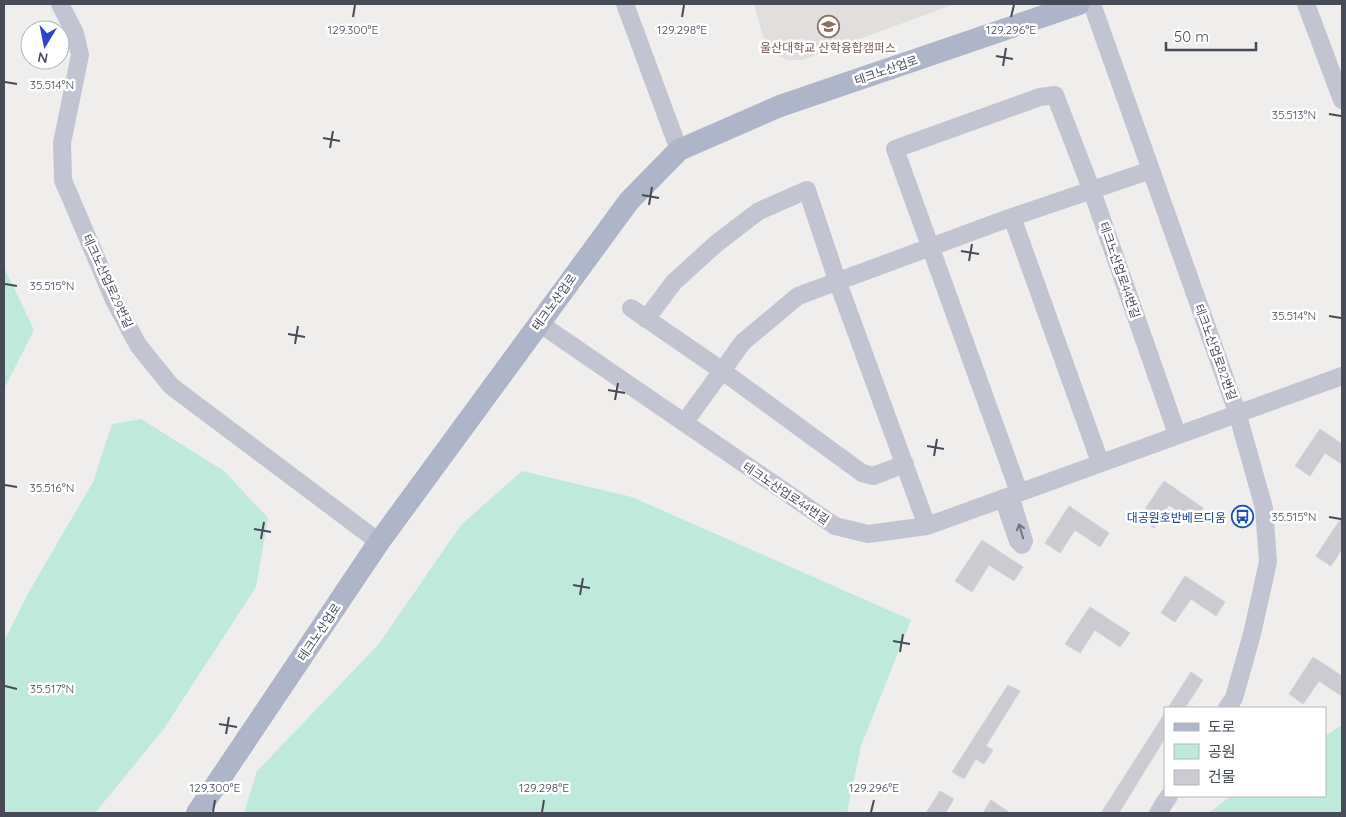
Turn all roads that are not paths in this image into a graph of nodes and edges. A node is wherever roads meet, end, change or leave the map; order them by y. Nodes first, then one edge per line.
1 (60, 4) edge
2 (625, 4) edge
3 (1079, 4) edge
4 (1092, 4) edge
5 (1306, 4) edge
6 (1342, 100) edge
7 (679, 150) junction
8 (1151, 170) junction
9 (1092, 190) junction
10 (1012, 217) junction
11 (932, 247) junction
12 (837, 280) junction
13 (631, 308) dead end
14 (646, 319) junction
15 (539, 323) junction
16 (721, 370) junction
17 (1342, 376) edge
18 (1237, 412) junction
19 (684, 424) junction
20 (1176, 434) junction
21 (1100, 462) junction
22 (905, 464) junction
23 (1011, 495) junction
24 (927, 526) junction
25 (379, 542) junction
26 (1228, 707) edge
27 (1169, 797) edge
28 (197, 813) edge
29 (1158, 813) edge

1 - 25 street, 테크노산업로29번길
2 - 7 street
3 - 7 main road, 테크노산업로
4 - 8 street, 테크노산업로82번길
5 - 6 street
7 - 15 main road, 테크노산업로
8 - 9 street
8 - 18 street, 테크노산업로82번길
9 - 10 street
9 - 11 street, 테크노산업로44번길
9 - 20 street, 테크노산업로44번길
10 - 11 street
10 - 21 street
11 - 12 street
11 - 23 street
12 - 14 street
12 - 16 street
12 - 22 street
13 - 14 street
14 - 16 street
15 - 19 street, 테크노산업로44번길
15 - 25 main road, 테크노산업로
16 - 19 street
16 - 22 street
17 - 18 street, 테크노산업로44번길
18 - 20 street, 테크노산업로44번길
18 - 26 street, 테크노산업로82번길
19 - 24 street, 테크노산업로44번길
20 - 21 street, 테크노산업로44번길
21 - 23 street, 테크노산업로44번길
22 - 24 street
23 - 24 street, 테크노산업로44번길
25 - 28 main road, 테크노산업로
27 - 29 street

